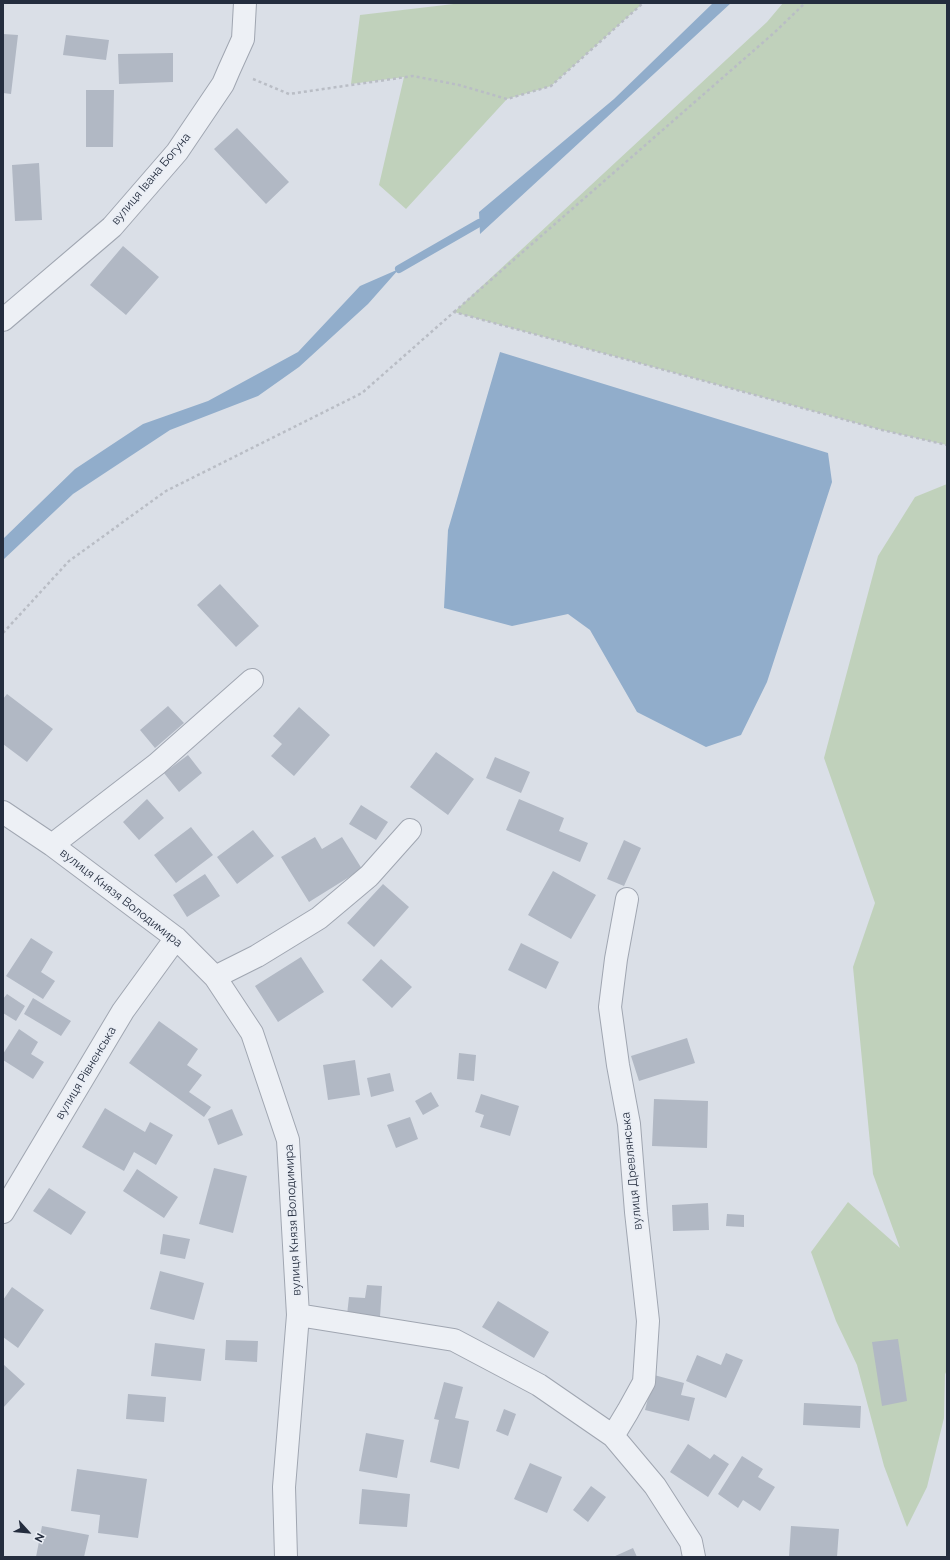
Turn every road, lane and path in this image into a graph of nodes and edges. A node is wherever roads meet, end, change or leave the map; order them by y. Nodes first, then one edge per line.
1 (245, 3) edge
2 (643, 3) edge
3 (804, 3) edge
4 (229, 70) junction
5 (454, 312) junction
6 (3, 320) edge
7 (947, 445) edge
8 (3, 633) edge
9 (252, 680) dead end
10 (3, 812) edge
11 (410, 830) dead end
12 (52, 845) junction
13 (627, 899) dead end
14 (176, 938) junction
15 (215, 977) junction
16 (3, 1212) edge
17 (298, 1316) junction
18 (613, 1436) junction
19 (286, 1557) edge
20 (694, 1557) edge

1 - 4 street, вулиця Івана Богуна
2 - 4 path
3 - 5 path
4 - 6 street, вулиця Івана Богуна
5 - 7 path
5 - 8 path
9 - 12 street
10 - 12 street, вулиця Князя Володимира
11 - 15 street
12 - 14 street, вулиця Князя Володимира
13 - 18 street, вулиця Древлянська
14 - 15 street, вулиця Князя Володимира
14 - 16 street, вулиця Рівненська
15 - 17 street, вулиця Князя Володимира
17 - 18 street
17 - 19 street, вулиця Князя Володимира
18 - 20 street

